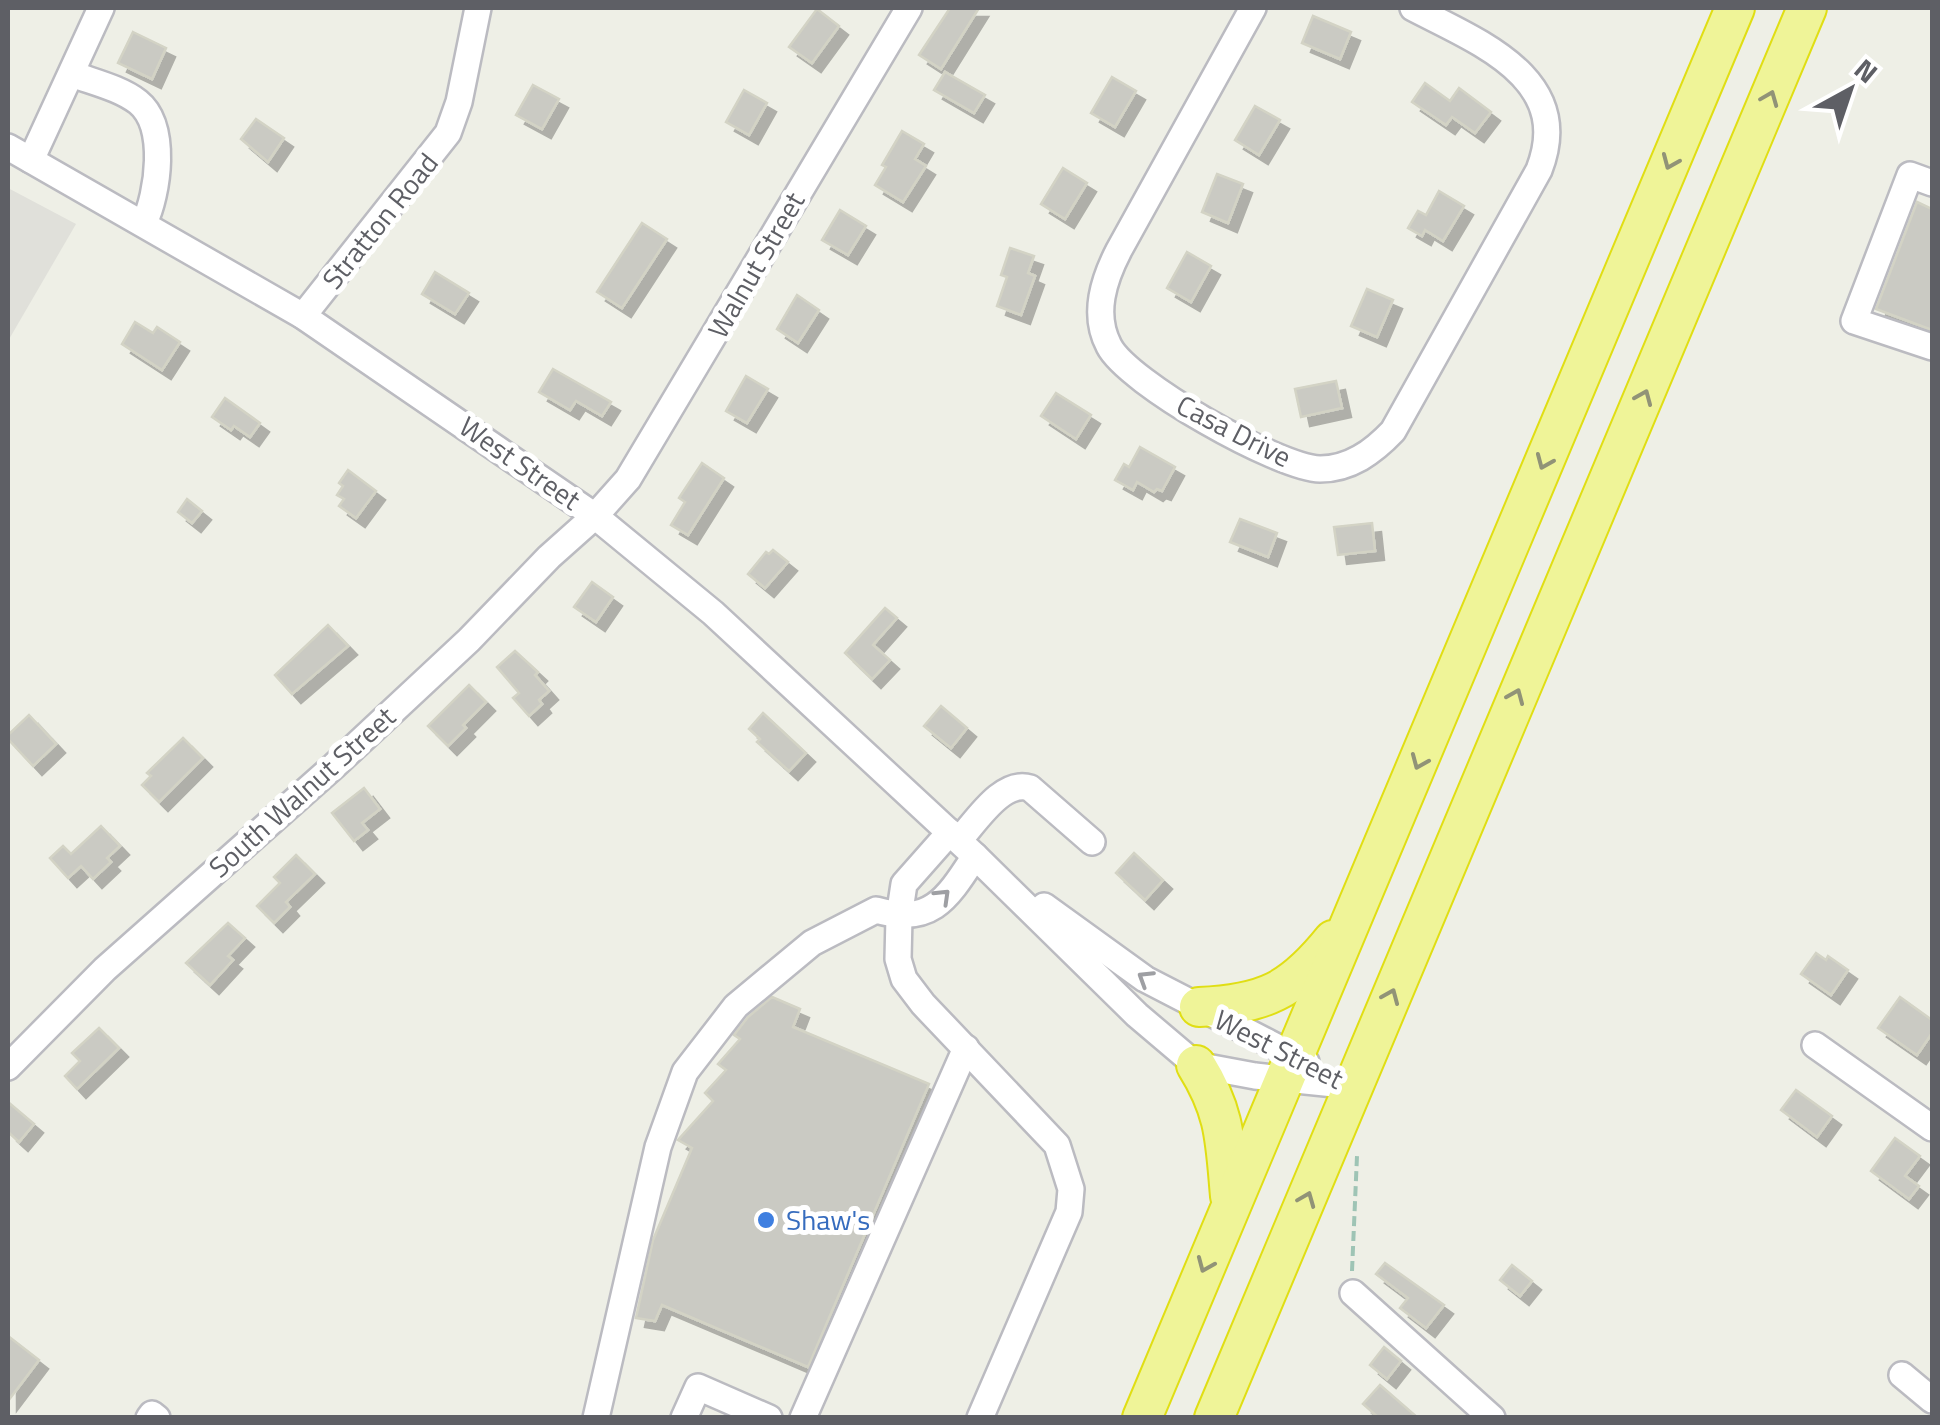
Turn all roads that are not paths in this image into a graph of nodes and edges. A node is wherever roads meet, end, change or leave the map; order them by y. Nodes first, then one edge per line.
1 (100, 8) edge
2 (478, 8) edge
3 (908, 8) edge
4 (1253, 8) edge
5 (1413, 8) edge
6 (1734, 8) edge
7 (1807, 8) edge
8 (72, 74) junction
9 (8, 147) edge
10 (31, 160) junction
11 (1932, 183) edge
12 (144, 223) junction
13 (303, 316) junction
14 (1932, 347) edge
15 (596, 516) junction
16 (1092, 842) dead end
17 (961, 843) junction
18 (1354, 915) junction
19 (899, 917) junction
20 (1199, 1007) junction
21 (1814, 1045) dead end
22 (966, 1048) junction
23 (1196, 1065) junction
24 (8, 1067) edge
25 (1289, 1067) junction
26 (1354, 1086) junction
27 (1932, 1128) edge
28 (1231, 1204) junction
29 (1353, 1293) road end
30 (1902, 1375) dead end
31 (1932, 1400) edge
32 (596, 1418) edge
33 (684, 1418) edge
34 (768, 1418) edge
35 (802, 1418) edge
36 (980, 1418) edge
37 (1142, 1418) edge
38 (1214, 1418) edge
39 (1492, 1418) edge

1 - 8 street
2 - 13 street, Stratton Road
3 - 15 street, Walnut Street
4 - 5 street, Casa Drive
6 -> 18 highway
26 -> 7 highway
8 - 10 street
8 - 12 street
9 - 10 street, West Street
10 - 12 street, West Street
11 - 14 street
12 - 13 street, West Street
13 - 15 street, West Street
15 - 17 street, West Street
15 - 24 street, South Walnut Street
16 - 17 street
17 - 19 street
19 -> 17 street
20 -> 17 street, West Street
17 - 23 street, West Street
18 - 20 highway
18 - 25 highway
19 - 22 street
19 - 32 street
20 - 25 street, West Street
21 - 27 street
22 - 35 street
22 - 36 street
23 - 25 street, West Street
23 - 28 highway
25 - 26 street, West Street
25 - 28 highway
38 -> 26 highway
28 -> 37 highway
29 - 39 street
30 - 31 street
33 - 34 street

